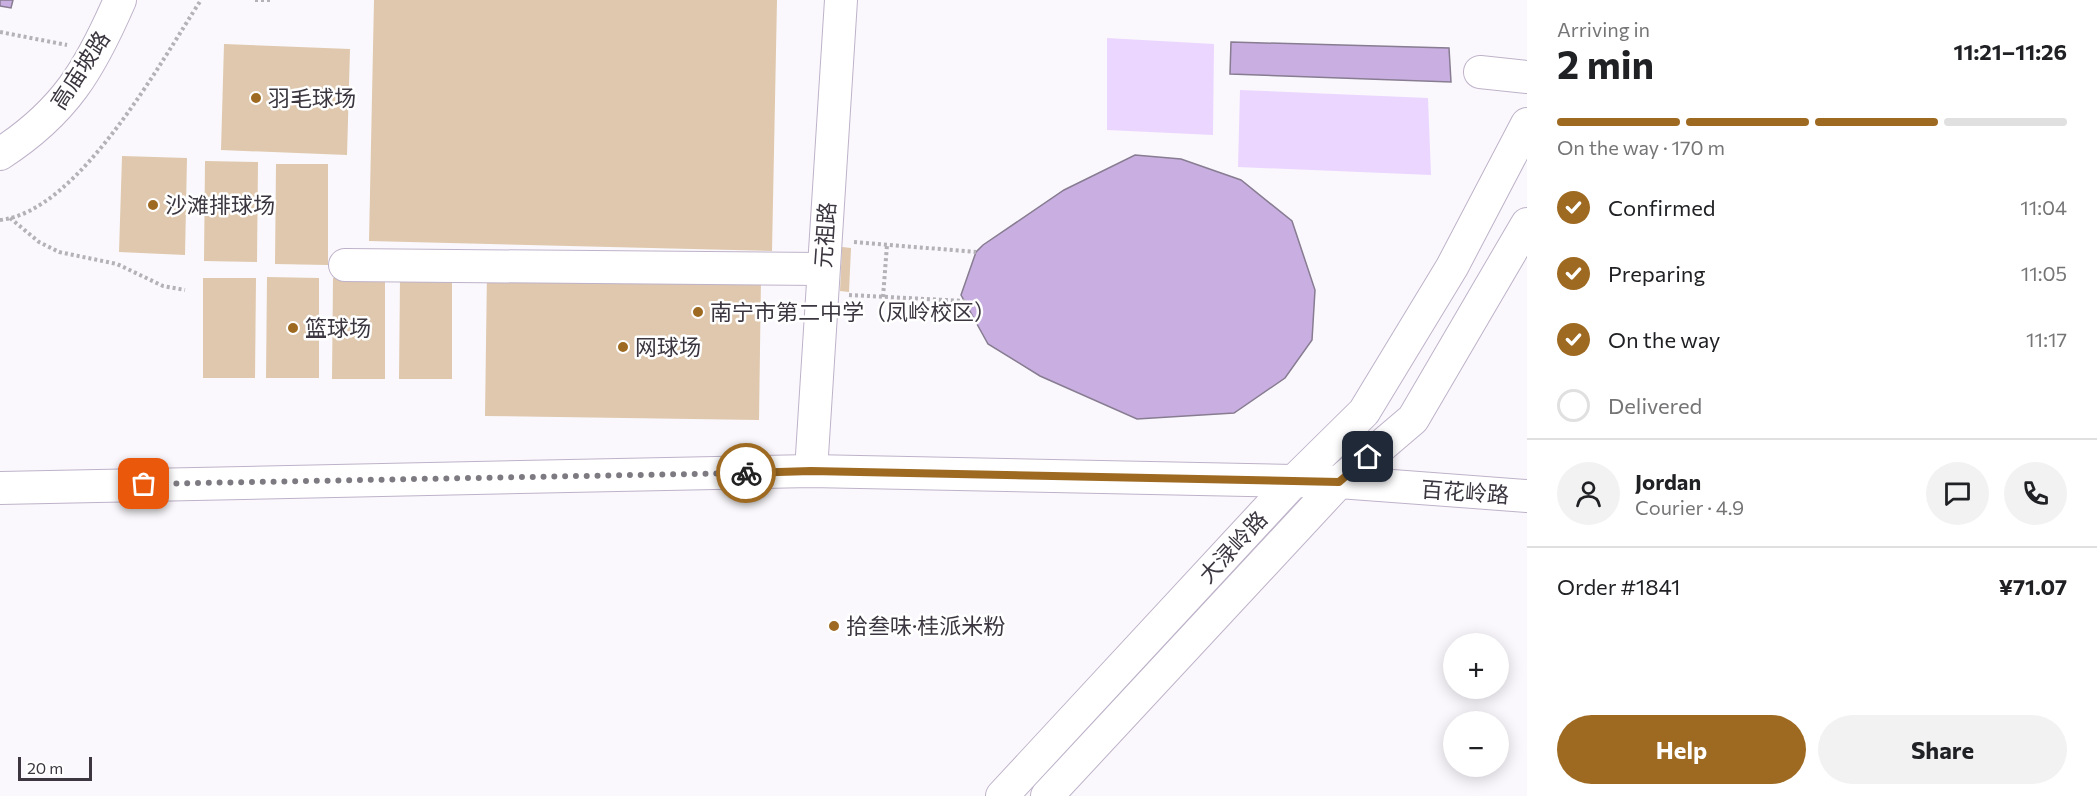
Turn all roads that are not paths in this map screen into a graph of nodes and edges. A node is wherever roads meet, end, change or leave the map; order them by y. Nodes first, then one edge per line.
1 (120, 0) edge
2 (841, 0) edge
3 (1480, 72) dead end
4 (1527, 77) edge
5 (1527, 124) edge
6 (0, 154) edge
7 (1527, 224) edge
8 (345, 265) dead end
9 (823, 267) junction
10 (811, 471) junction
11 (1294, 481) junction
12 (1339, 482) junction
13 (0, 488) edge
14 (1527, 496) edge
15 (1002, 796) edge
16 (1047, 796) edge

1 - 6 street, 高庙坡路
2 - 9 street, 元祖路
3 - 4 street
5 - 11 street, 大渌岭路
7 - 12 street, 大渌岭路
8 - 9 street
9 - 10 street, 元祖路
10 - 11 street, 百花岭路
10 - 13 street, 百花岭路
11 - 12 street, 百花岭路
11 - 15 street, 大渌岭路
12 - 14 street, 百花岭路
12 - 16 street, 大渌岭路

